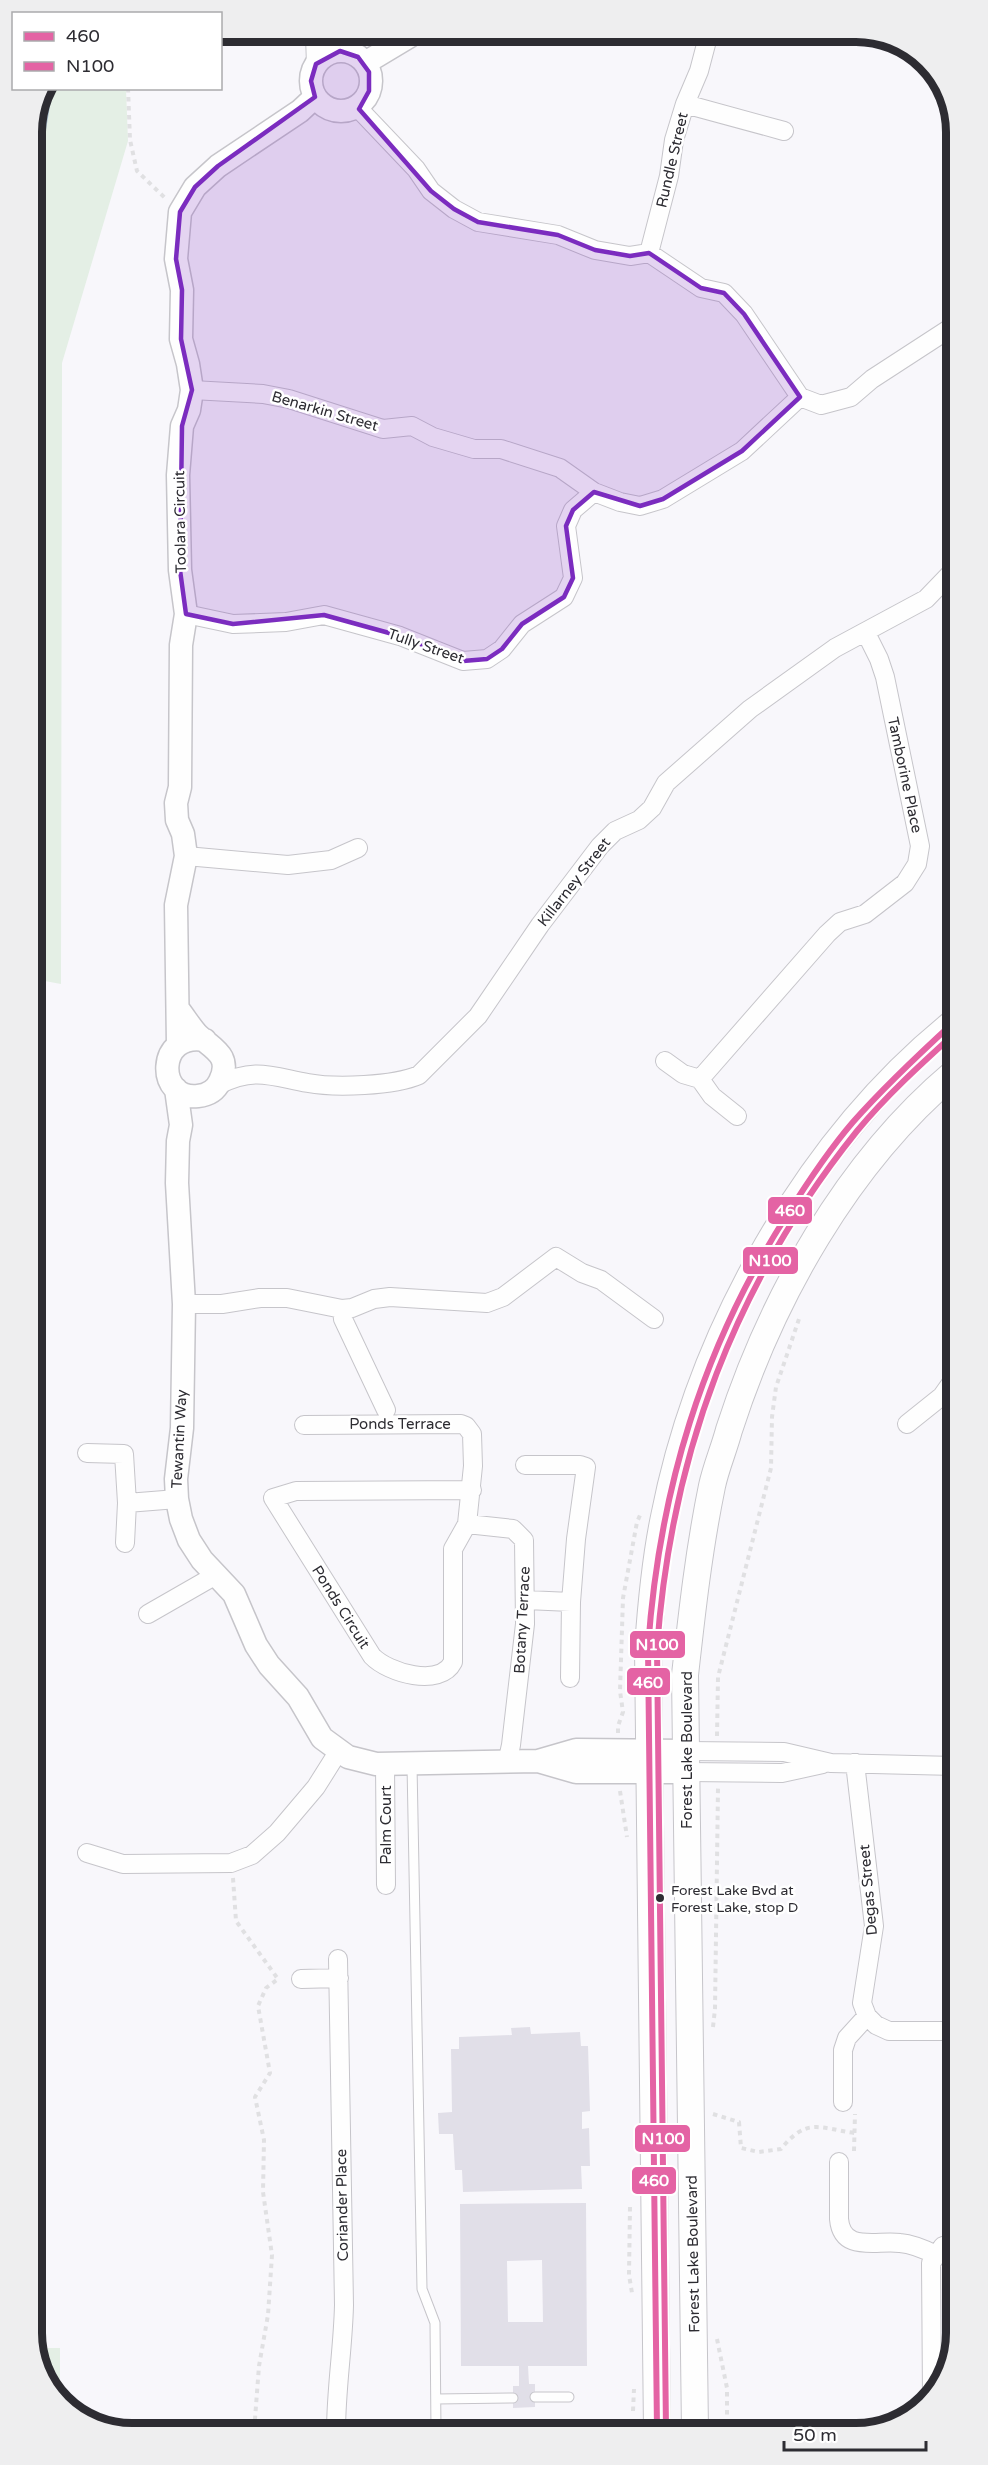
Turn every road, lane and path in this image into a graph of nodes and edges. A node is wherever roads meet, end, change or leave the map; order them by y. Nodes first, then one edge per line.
1 (315, 42) edge
2 (400, 42) edge
3 (707, 42) edge
4 (365, 63) junction
5 (316, 64) junction
6 (128, 90) edge
7 (315, 97) junction
8 (685, 104) junction
9 (357, 106) junction
10 (784, 131) dead end
11 (180, 212) junction
12 (648, 253) junction
13 (946, 331) edge
14 (192, 390) junction
15 (800, 397) junction
16 (594, 492) junction
17 (946, 579) edge
18 (186, 614) junction
19 (866, 633) junction
20 (358, 848) dead end
21 (186, 856) junction
22 (179, 1010) junction
23 (946, 1030) edge
24 (205, 1040) junction
25 (178, 1045) junction
26 (222, 1057) junction
27 (665, 1061) dead end
28 (247, 1074) junction
29 (700, 1079) junction
30 (946, 1080) edge
31 (176, 1089) junction
32 (210, 1090) junction
33 (737, 1116) dead end
34 (181, 1125) junction
35 (184, 1304) junction
36 (342, 1309) junction
37 (654, 1319) dead end
38 (946, 1390) edge
39 (386, 1410) dead end
40 (907, 1424) dead end
41 (304, 1425) dead end
42 (87, 1453) dead end
43 (525, 1465) dead end
44 (472, 1490) junction
45 (177, 1499) junction
46 (127, 1503) junction
47 (466, 1524) junction
48 (125, 1543) dead end
49 (216, 1575) junction
50 (526, 1600) junction
51 (571, 1602) junction
52 (148, 1614) dead end
53 (570, 1678) dead end
54 (338, 1752) junction
55 (649, 1761) junction
56 (686, 1762) junction
57 (507, 1763) junction
58 (855, 1763) junction
59 (385, 1764) junction
60 (412, 1764) junction
61 (946, 1767) edge
62 (87, 1853) dead end
63 (231, 1863) junction
64 (386, 1885) dead end
65 (338, 1959) dead end
66 (339, 1978) junction
67 (301, 1979) dead end
68 (867, 2016) junction
69 (946, 2031) edge
70 (843, 2102) joint
71 (707, 2113) dead end
72 (855, 2133) junction
73 (839, 2162) joint
74 (946, 2245) edge
75 (936, 2255) junction
76 (932, 2381) edge
77 (535, 2397) dead end
78 (569, 2397) dead end
79 (513, 2398) dead end
80 (436, 2399) junction
81 (255, 2423) edge
82 (336, 2423) edge
83 (436, 2423) edge
84 (657, 2423) edge
85 (695, 2423) edge

1 - 5 street
2 - 4 street
3 - 8 street, Rundle Street
4 - 5 street
4 - 9 street
5 - 7 street
6 - 11 path
7 - 9 street
7 - 11 street, Toolara Circuit
8 - 10 street
8 - 12 street, Rundle Street
9 - 12 street
11 - 14 street, Toolara Circuit
12 - 15 street
13 - 15 street
14 - 16 street, Benarkin Street
14 - 18 street, Toolara Circuit
15 - 16 street, Benarkin Street
16 - 18 street, Tully Street
17 - 19 street, Killarney Street
18 - 21 street, Toolara Circuit
19 - 28 street, Killarney Street
19 - 29 street, Tamborine Place
20 - 21 street
21 - 22 street, Toolara Circuit
22 - 24 street
22 - 25 street, Toolara Circuit
23 - 55 main road
24 - 25 street
24 - 26 street
25 - 31 street
26 - 28 street
26 - 32 street
27 - 29 street
28 - 32 street, Killarney Street
29 - 33 street
30 - 56 main road, Forest Lake Boulevard
31 - 32 street
31 - 34 street, Tewantin Way
32 - 34 street, Tewantin Way
34 - 35 street, Tewantin Way
35 - 36 street
35 - 45 street, Tewantin Way
36 - 37 street
36 - 39 street
38 - 40 street
41 - 44 street, Ponds Terrace
42 - 46 street
43 - 51 street
44 - 47 street, Ponds Circuit
44 - 47 street, Ponds Circuit
45 - 46 street
45 - 49 street, Tewantin Way
46 - 48 street
47 - 50 street, Botany Terrace
49 - 52 street
49 - 54 street, Tewantin Way
50 - 51 street
50 - 57 street, Botany Terrace
51 - 53 street
54 - 59 street, Tewantin Way
54 - 63 street
55 - 56 street, Tewantin Way
55 - 57 street, Tewantin Way
55 - 84 main road
56 - 58 street
56 - 85 main road, Forest Lake Boulevard
57 - 60 street, Tewantin Way
58 - 61 street
58 - 68 street, Degas Street
59 - 60 street, Tewantin Way
59 - 64 street, Palm Court
60 - 80 lane
62 - 63 street
63 - 81 path
65 - 66 street, Coriander Place
66 - 67 street
66 - 82 street, Coriander Place
68 - 69 street
68 - 70 street
70 - 72 path
71 - 72 path
72 - 73 path
73 - 75 street
74 - 75 street
75 - 76 street
77 - 78 lane
79 - 80 lane
80 - 83 lane

